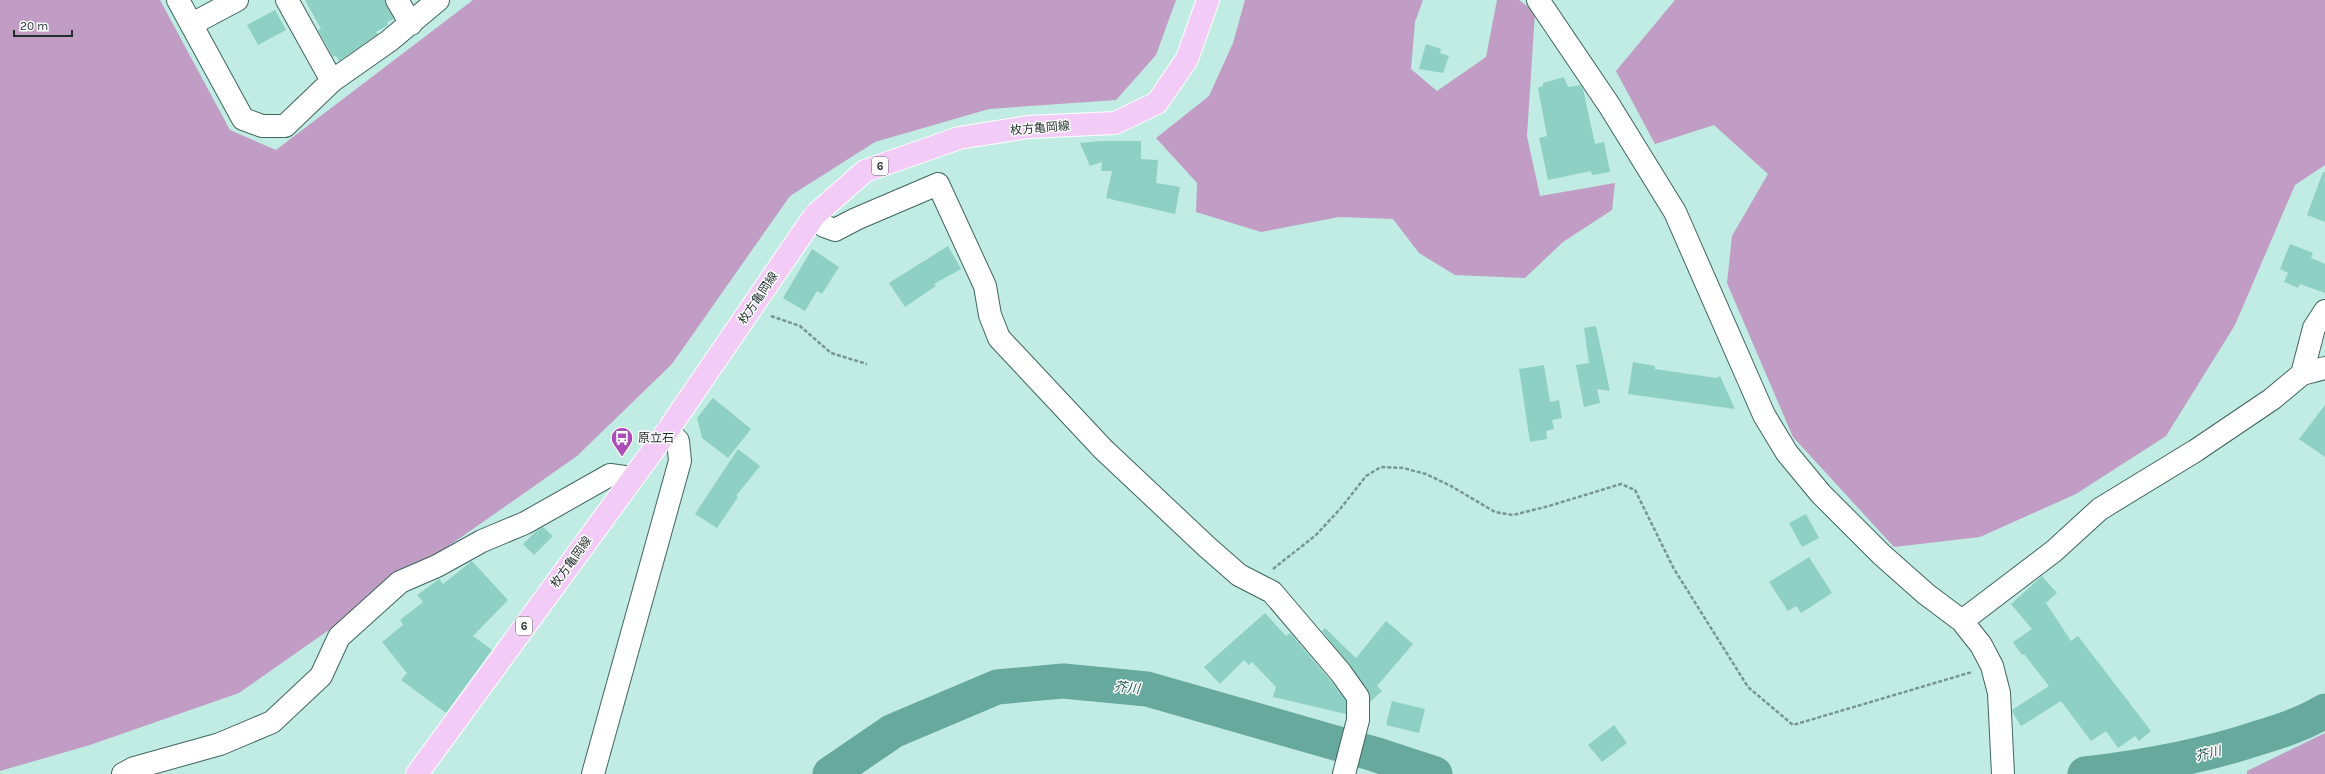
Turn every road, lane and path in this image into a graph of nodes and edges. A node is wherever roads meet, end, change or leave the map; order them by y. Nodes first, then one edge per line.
1 (178, 0) edge
2 (237, 0) edge
3 (287, 0) edge
4 (397, 0) edge
5 (438, 0) edge
6 (1208, 0) edge
7 (1538, 0) edge
8 (192, 24) junction
9 (411, 24) junction
10 (332, 81) junction
11 (815, 215) junction
12 (751, 309) junction
13 (2325, 312) edge
14 (867, 364) dead end
15 (2325, 368) edge
16 (2302, 374) junction
17 (668, 430) junction
18 (632, 478) junction
19 (1257, 582) junction
20 (1962, 622) junction
21 (1992, 666) junction
22 (123, 774) edge
23 (417, 774) edge
24 (593, 774) edge
25 (1344, 774) edge
26 (2003, 774) edge

1 - 8 street
2 - 8 street
3 - 10 street
4 - 9 street
5 - 9 street
6 - 11 main road, 枚方亀岡線 / 6
7 - 20 street
8 - 10 street
9 - 10 street
11 - 12 main road, 枚方亀岡線 / 6
11 - 19 street
12 - 14 path
12 - 17 main road, 枚方亀岡線 / 6
13 - 16 street
15 - 16 street
16 - 20 street
17 - 18 main road, 枚方亀岡線 / 6
17 - 24 street
18 - 22 street
18 - 23 main road, 枚方亀岡線 / 6
19 - 21 path
19 - 25 street
20 - 21 street
21 - 26 street

